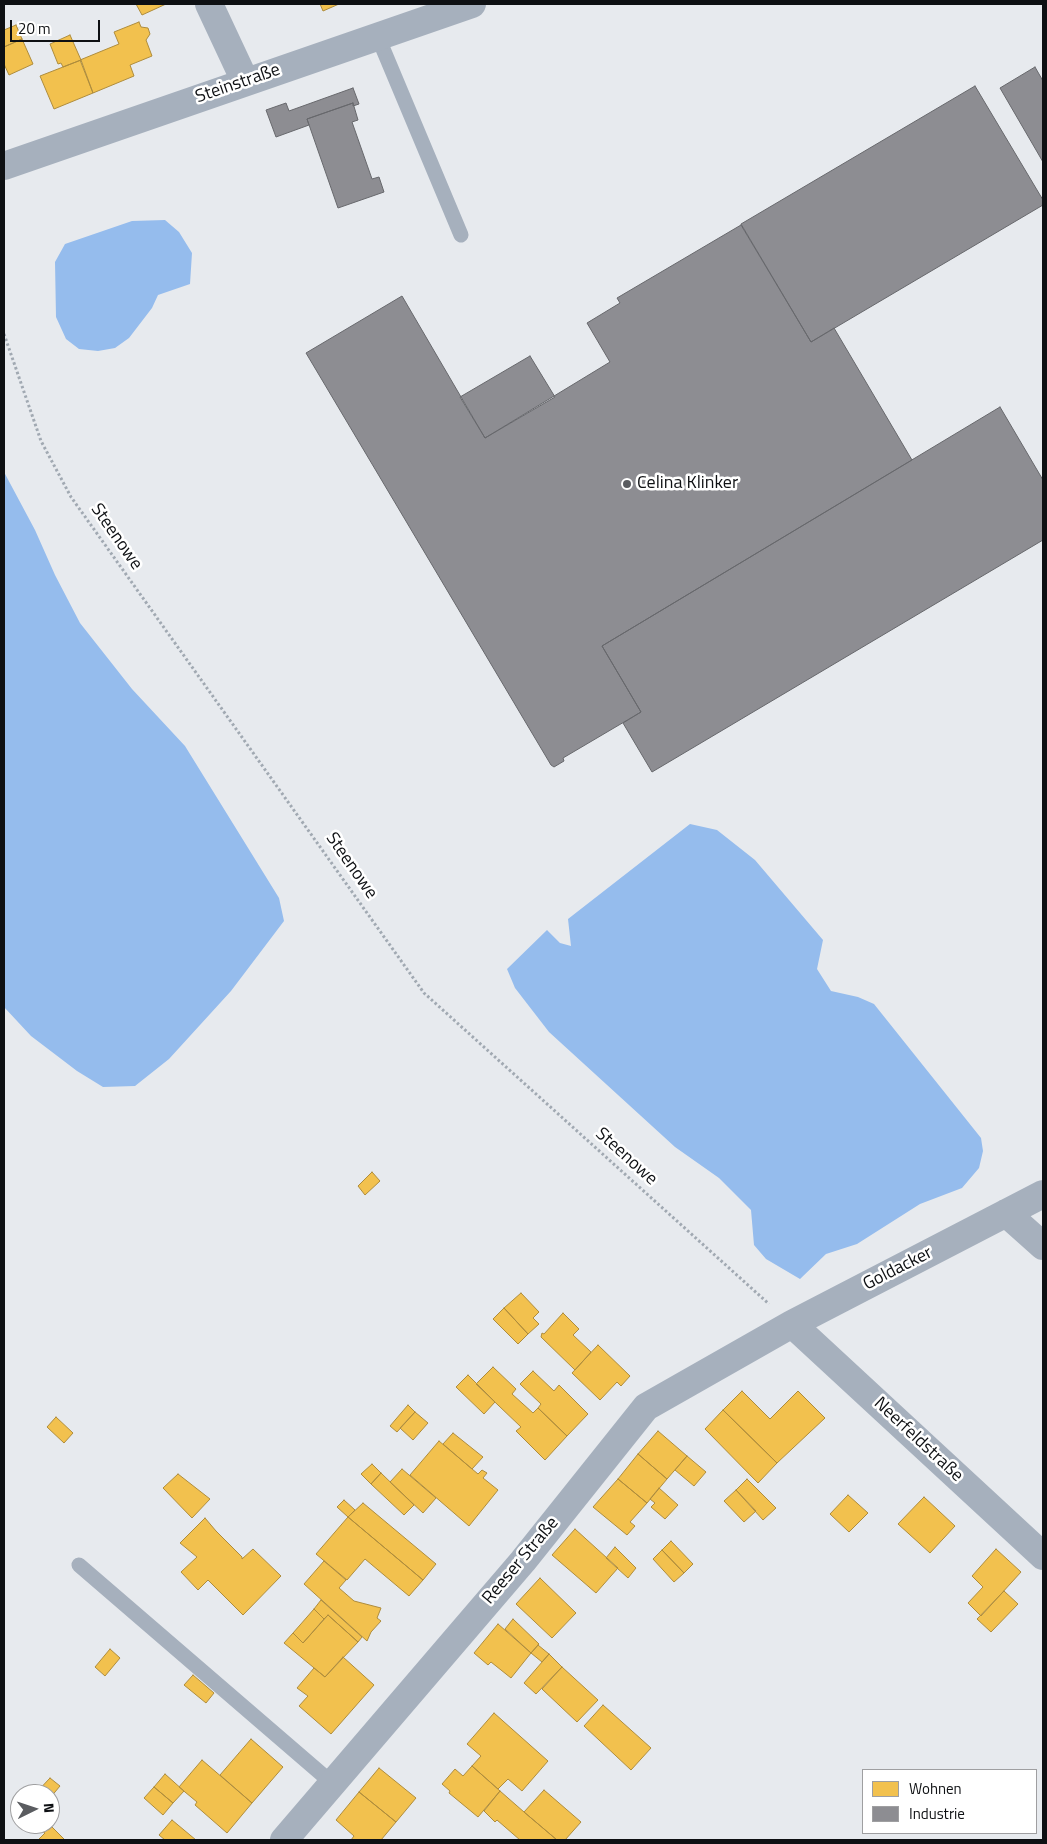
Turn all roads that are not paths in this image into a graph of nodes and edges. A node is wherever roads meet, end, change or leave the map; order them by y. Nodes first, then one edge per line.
1 (209, 4) edge
2 (472, 4) edge
3 (378, 37) junction
4 (245, 82) junction
5 (4, 166) edge
6 (461, 235) dead end
7 (1043, 1194) edge
8 (1006, 1213) junction
9 (1043, 1246) edge
10 (792, 1324) junction
11 (1043, 1556) edge
12 (79, 1565) dead end
13 (332, 1783) junction
14 (284, 1840) edge

1 - 4 street
2 - 3 street, Steinstraße
3 - 4 street, Steinstraße
3 - 6 lane
4 - 5 street, Steinstraße
7 - 8 street, Goldacker
8 - 9 street
8 - 10 street, Goldacker
10 - 11 street, Neerfeldstraße
10 - 13 street, Reeser Straße
12 - 13 lane
13 - 14 street, Reeser Straße

